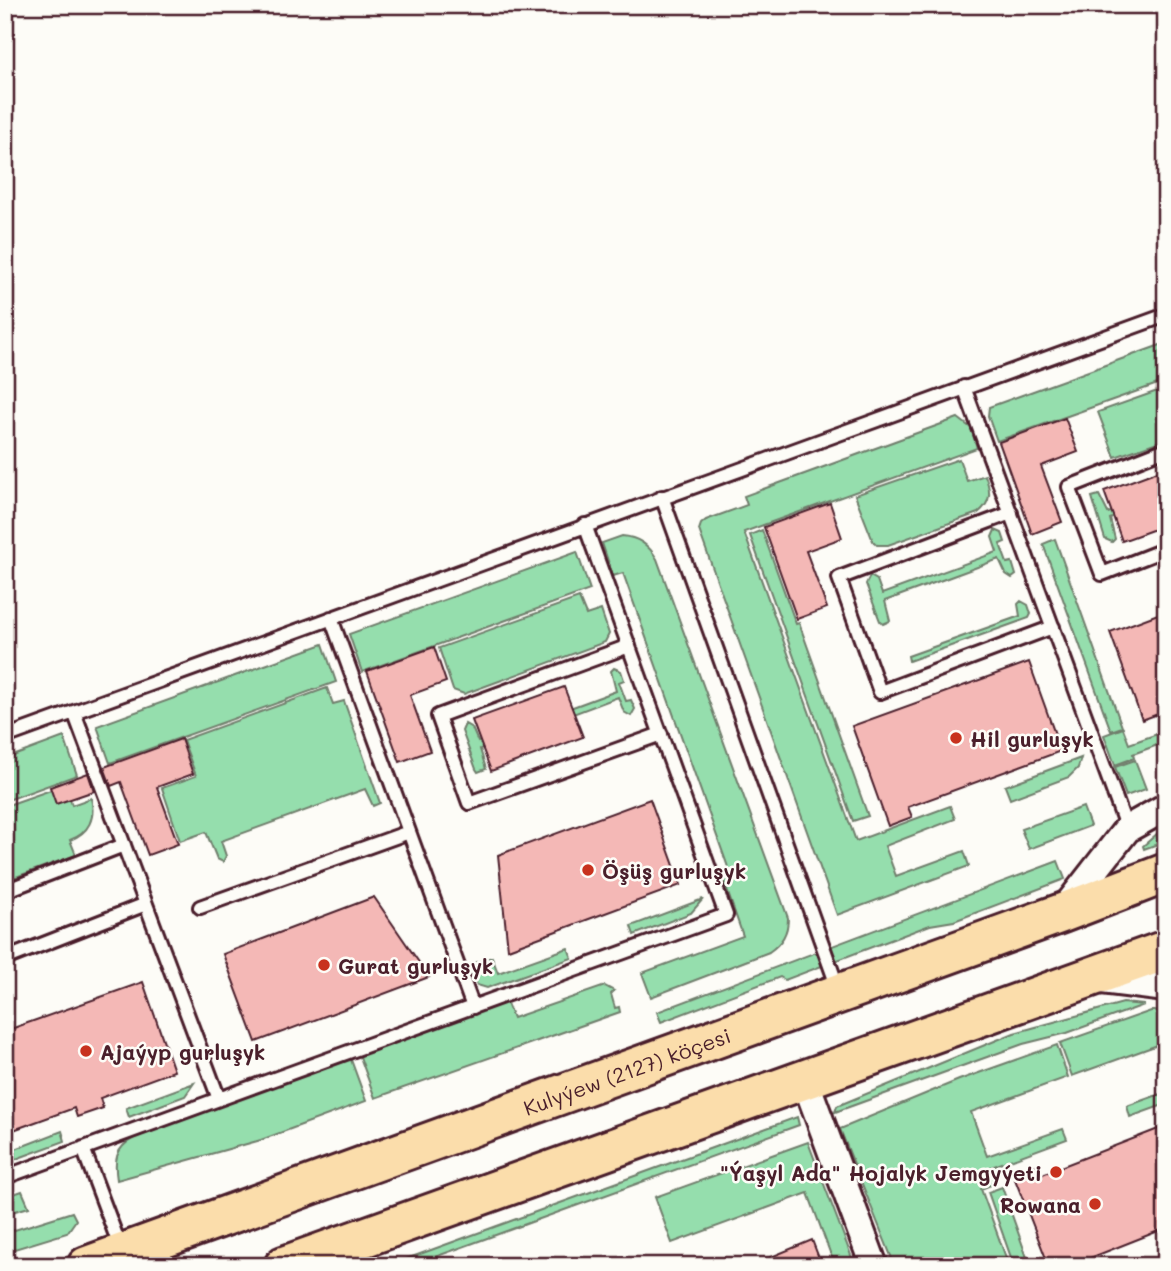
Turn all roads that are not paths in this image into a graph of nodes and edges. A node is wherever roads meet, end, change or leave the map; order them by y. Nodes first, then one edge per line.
1 (1166, 314) edge
2 (964, 387) junction
3 (1166, 449) edge
4 (662, 497) junction
5 (1011, 513) junction
6 (585, 525) junction
7 (1166, 550) edge
8 (331, 618) junction
9 (1053, 627) junction
10 (629, 646) junction
11 (74, 712) junction
12 (661, 734) junction
13 (5, 737) edge
14 (1166, 807) edge
15 (1128, 829) junction
16 (409, 832) junction
17 (124, 845) junction
18 (1166, 873) edge
19 (5, 891) edge
20 (146, 904) junction
21 (200, 907) dead end
22 (1062, 913) junction
23 (1166, 950) edge
24 (5, 959) edge
25 (1089, 979) junction
26 (1166, 988) edge
27 (839, 993) junction
28 (473, 1007) junction
29 (805, 1080) junction
30 (219, 1099) junction
31 (83, 1149) junction
32 (5, 1177) edge
33 (122, 1253) junction
34 (60, 1266) edge
35 (86, 1266) edge
36 (284, 1266) edge
37 (874, 1266) edge

1 - 2 lane
2 - 4 lane
2 - 5 lane
3 - 7 lane
4 - 6 lane
4 - 27 lane
5 - 9 lane
5 - 9 lane
6 - 8 lane
6 - 10 lane
8 - 11 lane
8 - 16 lane
9 - 15 lane
10 - 12 lane
10 - 12 lane
11 - 13 lane
11 - 17 lane
12 - 28 lane
14 - 15 street
15 - 22 street
16 - 21 lane
16 - 28 lane
17 - 19 lane
17 - 20 lane
18 - 22 highway, Kulyýew (2127) köçesi
20 - 24 lane
20 - 30 lane
22 - 27 highway, Kulyýew (2127) köçesi
23 - 25 highway
25 - 26 street
25 - 29 highway
27 - 33 highway, Kulyýew (2127) köçesi
28 - 30 lane
29 - 36 highway
29 - 37 street
30 - 31 lane
31 - 32 lane
31 - 33 lane
33 - 34 highway
33 - 35 highway, Kulyýew (2127) köçesi

